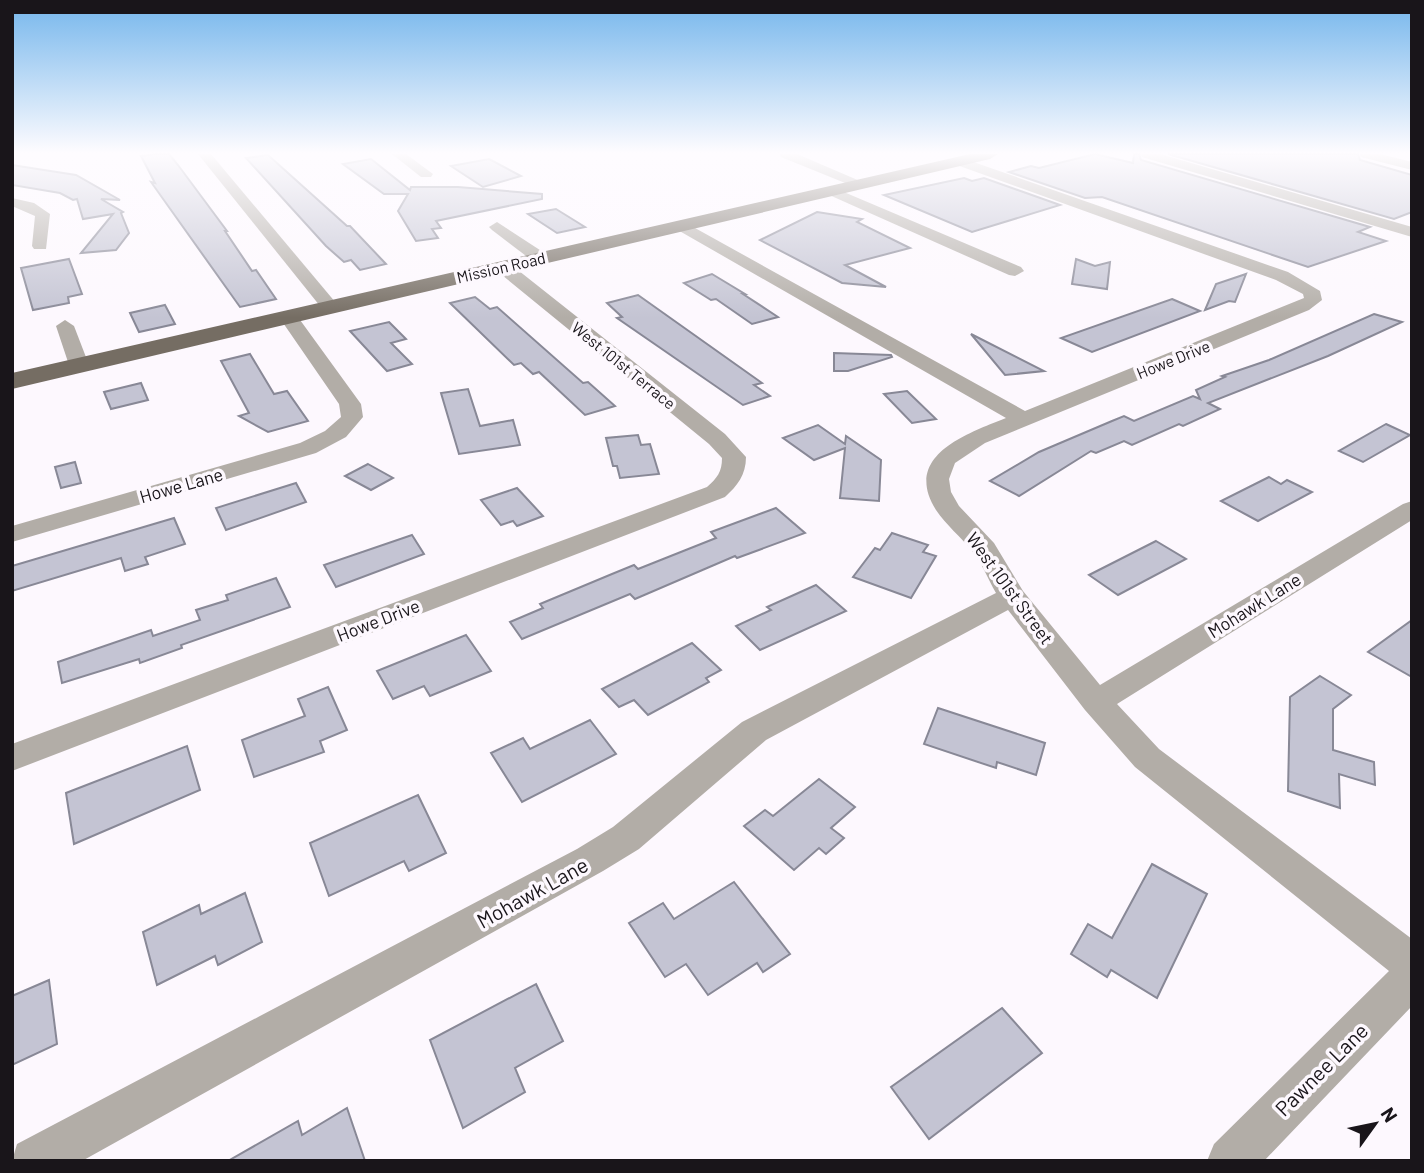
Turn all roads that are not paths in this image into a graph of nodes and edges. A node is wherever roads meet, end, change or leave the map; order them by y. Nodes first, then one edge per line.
1 (33, 209) edge
2 (249, 209) edge
3 (755, 209) edge
4 (873, 209) edge
5 (1093, 209) edge
6 (1333, 209) edge
7 (681, 226) junction
8 (497, 227) dead end
9 (1412, 232) edge
10 (40, 246) dead end
11 (540, 258) junction
12 (503, 267) junction
13 (1016, 271) dead end
14 (330, 307) junction
15 (288, 317) junction
16 (65, 326) dead end
17 (79, 365) junction
18 (12, 381) edge
19 (1024, 419) junction
20 (735, 470) joint
21 (1412, 509) edge
22 (12, 534) edge
23 (1012, 596) junction
24 (1096, 702) junction
25 (12, 758) edge
26 (1412, 964) edge
27 (1412, 976) edge
28 (34, 1161) edge
29 (1231, 1161) edge

1 - 10 street
2 - 14 street
3 - 7 main road, Mission Road
4 - 13 street
5 - 19 street, Howe Drive
6 - 9 street
7 - 11 main road, Mission Road
7 - 19 street
8 - 11 street
11 - 12 main road, Mission Road
12 - 14 main road, Mission Road
12 - 20 street, West 101st Terrace
14 - 15 main road, Mission Road
15 - 17 main road, Mission Road
15 - 22 street, Howe Lane
16 - 17 street
17 - 18 main road, Mission Road
19 - 23 street, West 101st Street
20 - 25 street, Howe Drive
21 - 24 street, Mohawk Lane
23 - 24 street, West 101st Street
23 - 28 street, Mohawk Lane
24 - 26 street, West 101st Street
27 - 29 street, Pawnee Lane

